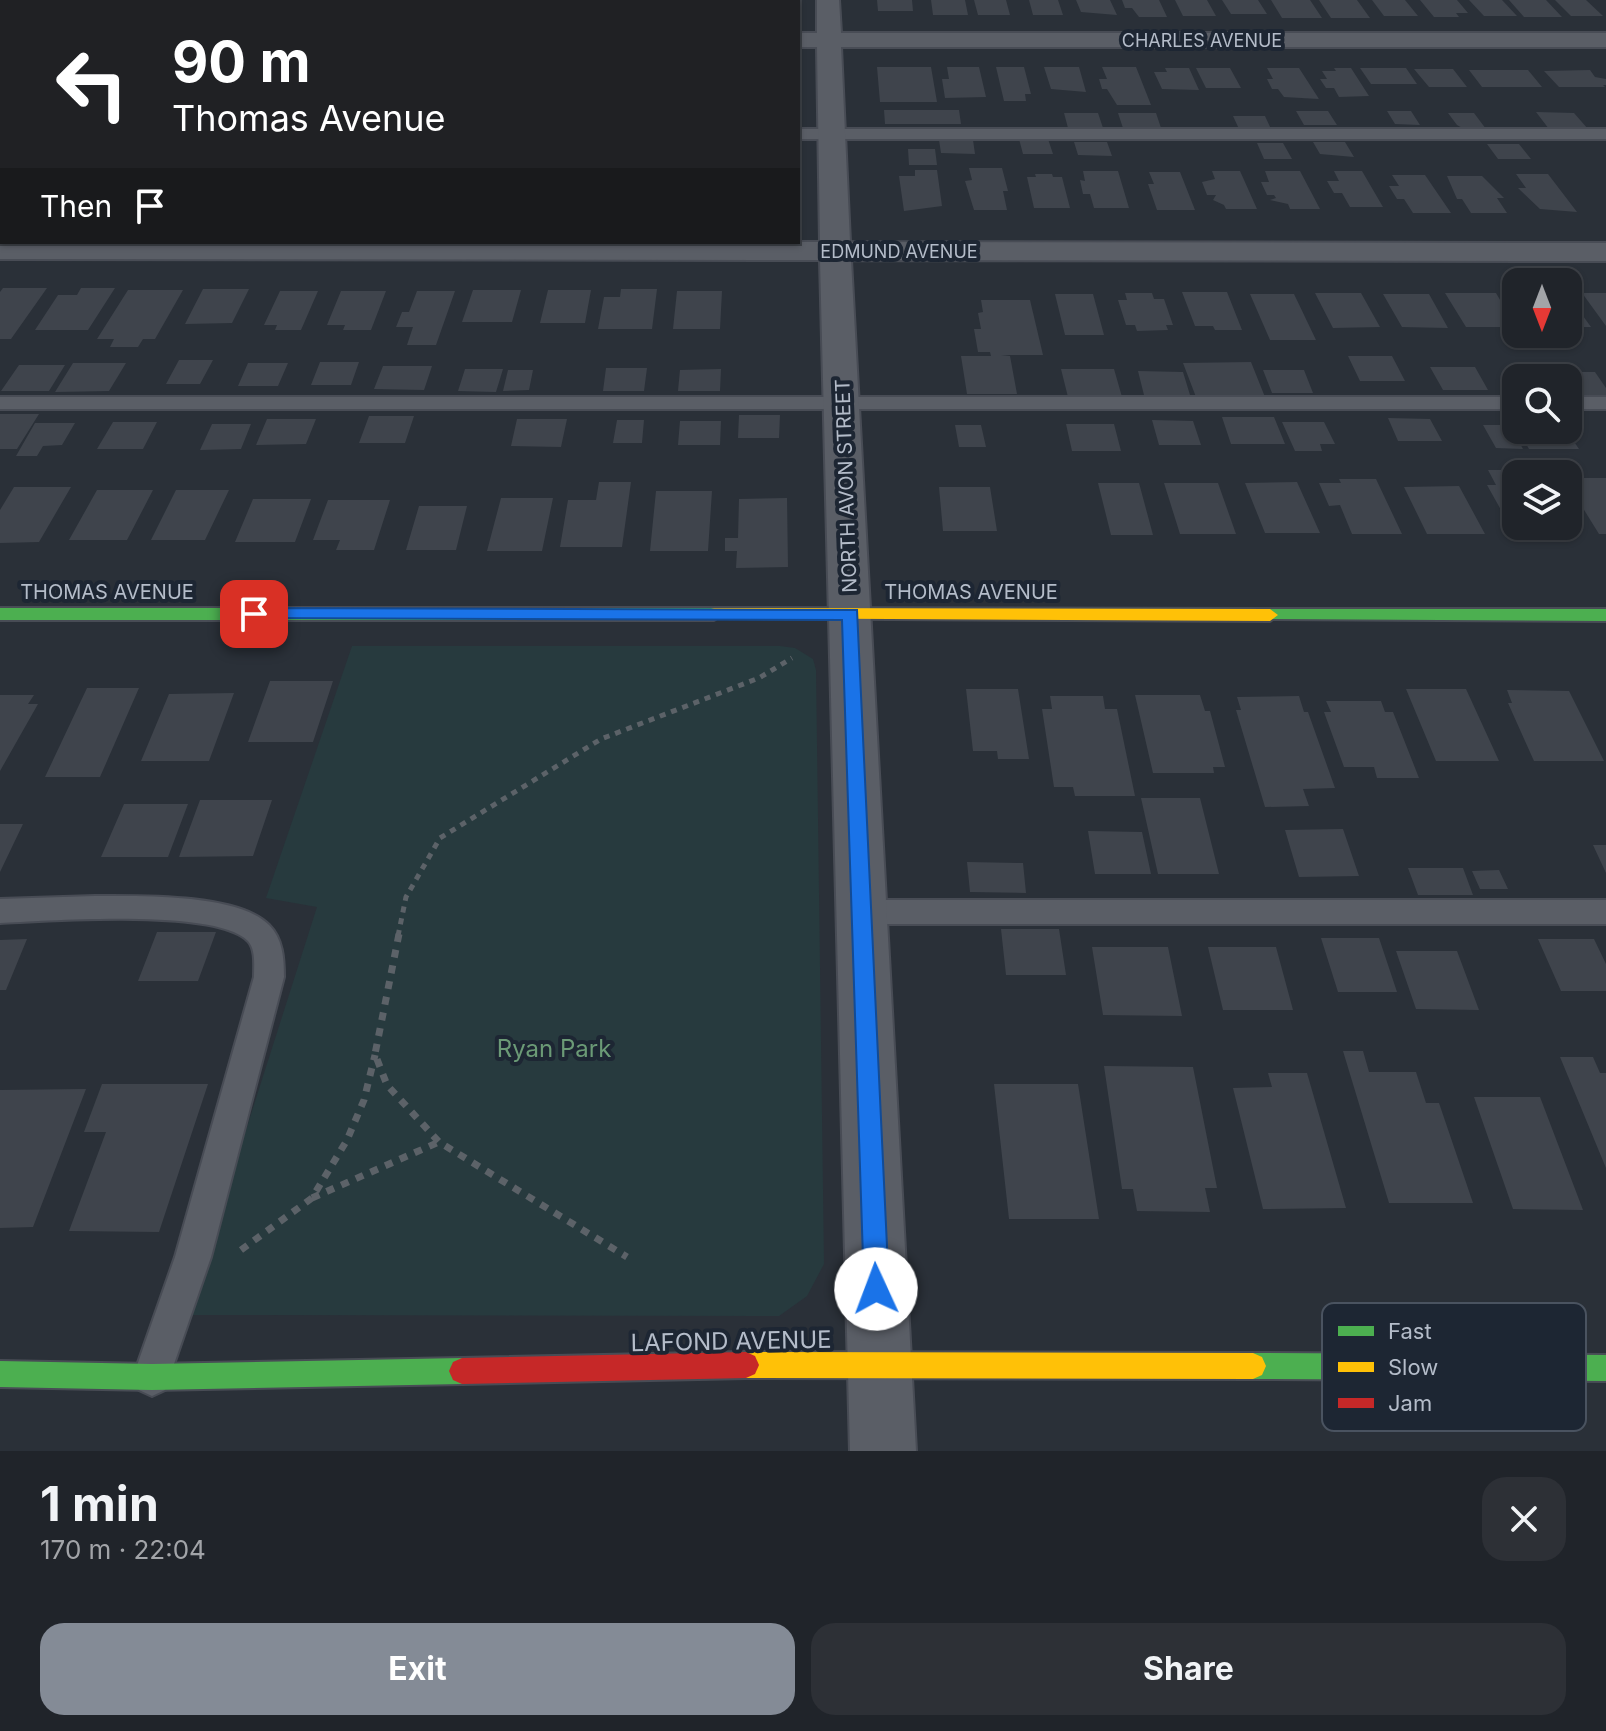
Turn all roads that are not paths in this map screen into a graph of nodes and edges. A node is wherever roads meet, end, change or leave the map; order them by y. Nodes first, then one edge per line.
1 (818, 27) edge
2 (1606, 40) edge
3 (815, 134) edge
4 (1606, 134) edge
5 (0, 250) edge
6 (835, 251) junction
7 (1606, 252) edge
8 (0, 403) edge
9 (843, 403) junction
10 (1502, 403) edge
11 (1582, 403) edge
12 (1606, 403) edge
13 (0, 614) edge
14 (851, 614) junction
15 (1606, 615) edge
16 (0, 911) edge
17 (860, 912) junction
18 (1606, 912) edge
19 (879, 1364) junction
20 (1322, 1366) edge
21 (1586, 1368) edge
22 (1606, 1368) edge
23 (0, 1374) edge
24 (152, 1377) junction
25 (883, 1451) edge

1 - 2 street, CHARLES AVENUE
1 - 3 street, NORTH AVON STREET
3 - 4 lane
3 - 6 street, NORTH AVON STREET
5 - 6 street, EDMUND AVENUE
6 - 7 street, EDMUND AVENUE
6 - 9 street, NORTH AVON STREET
8 - 9 lane
9 - 10 lane
9 - 14 street, NORTH AVON STREET
11 - 12 lane
13 - 14 street, THOMAS AVENUE
14 - 15 street, THOMAS AVENUE
14 - 17 street, NORTH AVON STREET
16 - 24 lane
17 - 18 lane
17 - 19 street, NORTH AVON STREET
19 - 20 street, LAFOND AVENUE
19 - 24 street, LAFOND AVENUE
19 - 25 street, NORTH AVON STREET
21 - 22 street, LAFOND AVENUE
23 - 24 street, LAFOND AVENUE

